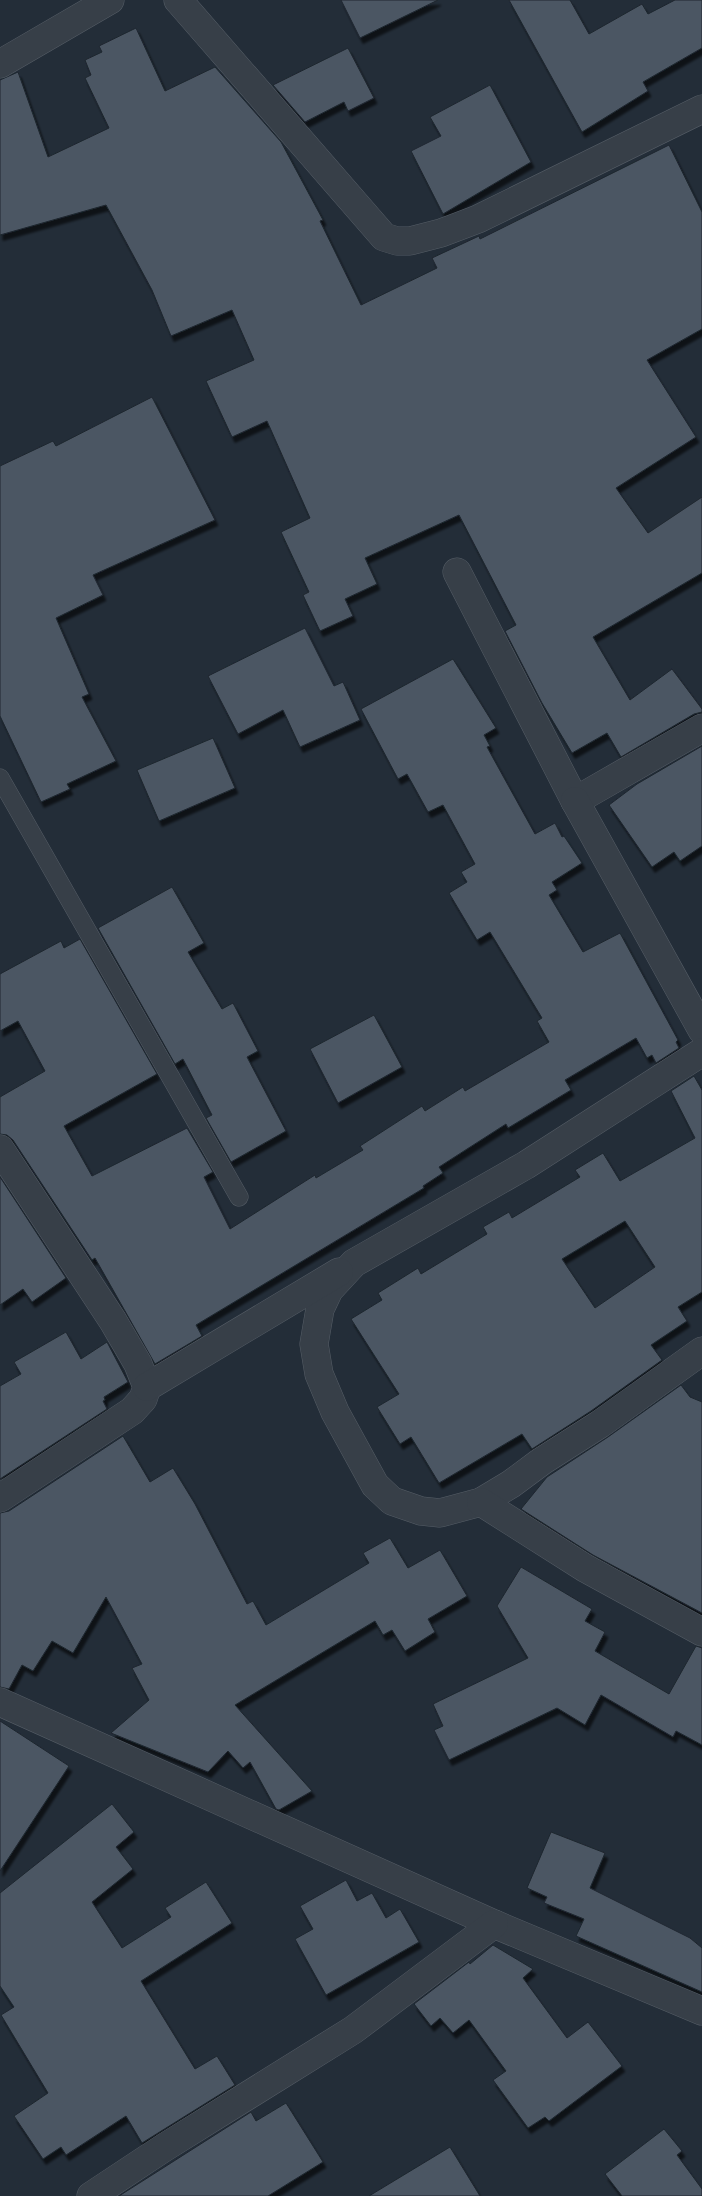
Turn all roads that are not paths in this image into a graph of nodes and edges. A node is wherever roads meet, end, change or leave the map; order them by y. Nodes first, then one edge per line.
1 (110, 0) edge
2 (178, 0) edge
3 (0, 64) edge
4 (702, 109) edge
5 (457, 572) dead end
6 (702, 728) edge
7 (0, 778) edge
8 (575, 801) junction
9 (702, 1030) edge
10 (702, 1052) edge
11 (0, 1149) edge
12 (239, 1197) dead end
13 (354, 1263) junction
14 (702, 1351) edge
15 (147, 1387) junction
16 (0, 1498) edge
17 (481, 1502) junction
18 (702, 1632) edge
19 (0, 1702) edge
20 (494, 1924) junction
21 (702, 2011) edge
22 (91, 2196) edge

1 - 3 street
2 - 4 street
5 - 8 street
6 - 8 street
7 - 12 lane
8 - 9 street
10 - 13 street
11 - 15 street
13 - 15 street
13 - 17 street
14 - 17 street
15 - 16 street
17 - 18 street
19 - 20 street
20 - 21 street
20 - 22 street

